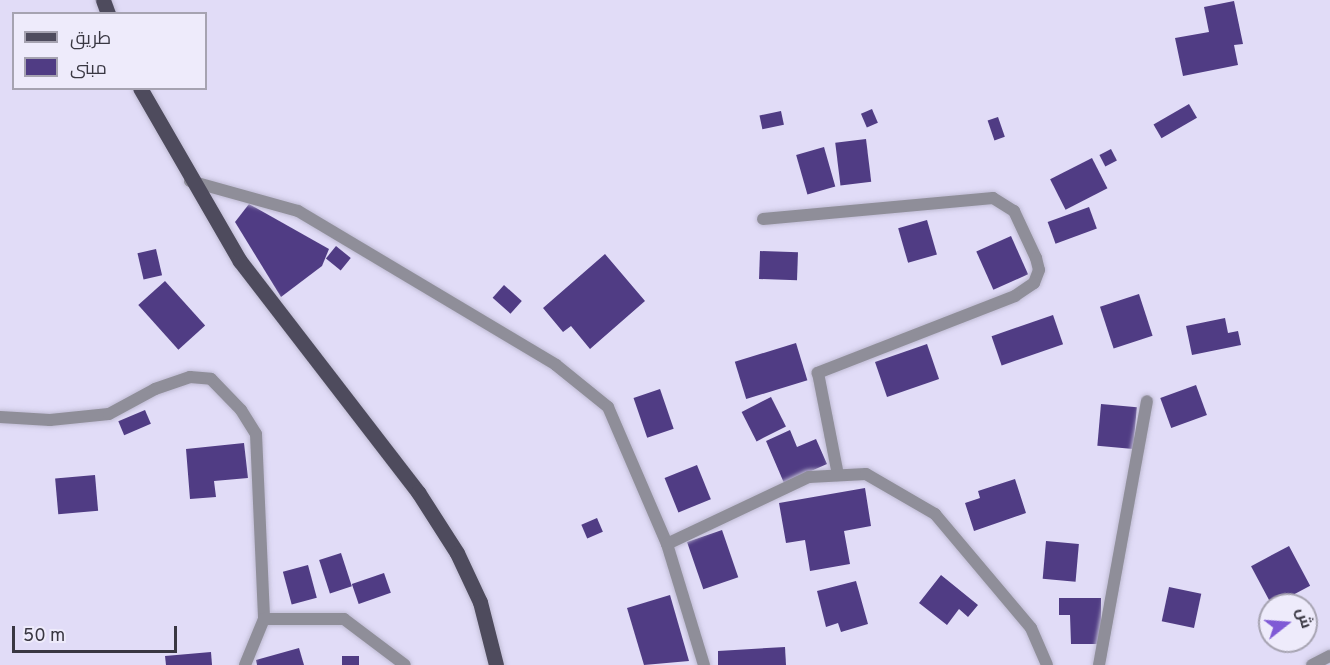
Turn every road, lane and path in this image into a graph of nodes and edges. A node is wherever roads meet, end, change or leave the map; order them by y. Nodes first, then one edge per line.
1 (141, 90) edge
2 (190, 181) junction
3 (763, 219) dead end
4 (1147, 401) dead end
5 (0, 417) edge
6 (838, 475) junction
7 (667, 544) junction
8 (264, 619) junction
9 (1330, 656) edge
10 (245, 665) edge
11 (405, 665) edge
12 (496, 665) edge
13 (704, 665) edge
14 (1047, 665) edge
15 (1099, 665) edge
16 (1312, 665) edge

1 - 2 main road
2 - 7 street
2 - 12 main road
3 - 6 street
4 - 15 street
5 - 8 street
6 - 7 street
6 - 14 street
7 - 13 street
8 - 10 street
8 - 11 street
9 - 16 street

